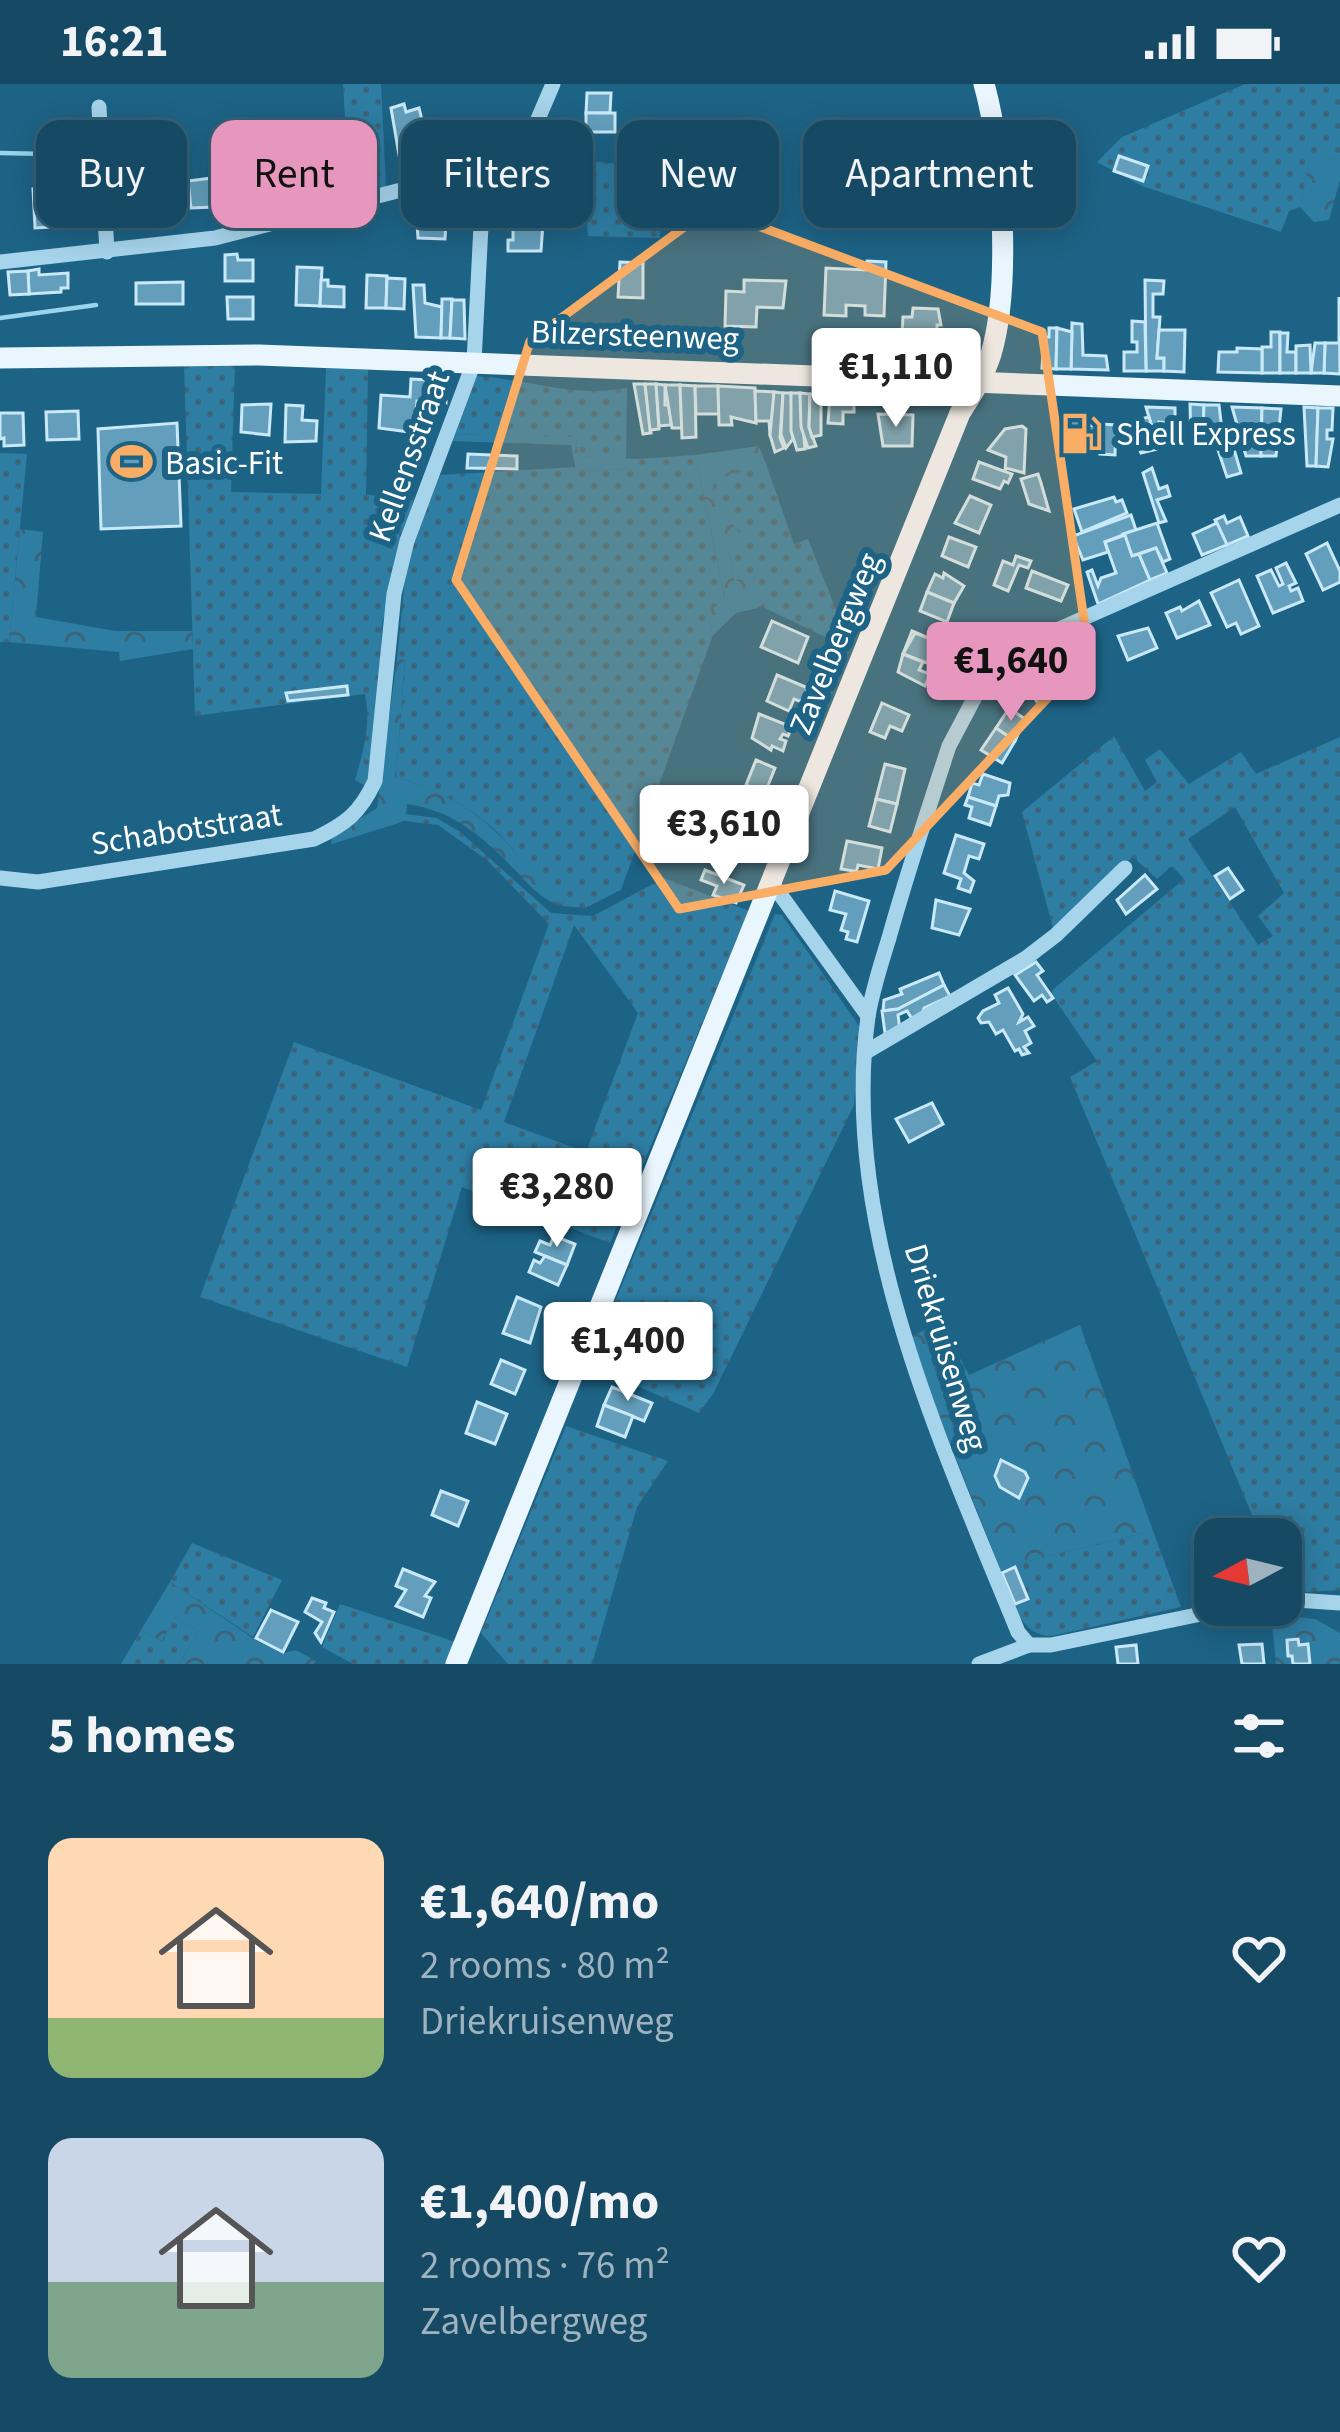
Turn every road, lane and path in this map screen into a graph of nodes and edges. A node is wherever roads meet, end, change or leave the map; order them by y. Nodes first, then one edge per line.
1 (553, 84) edge
2 (984, 84) edge
3 (99, 107) dead end
4 (538, 120) edge
5 (401, 190) edge
6 (481, 228) edge
7 (107, 252) junction
8 (0, 262) edge
9 (0, 358) edge
10 (474, 362) junction
11 (978, 383) junction
12 (1340, 396) edge
13 (1340, 505) edge
14 (367, 798) joint
15 (1125, 868) dead end
16 (0, 878) edge
17 (772, 883) junction
18 (868, 1016) junction
19 (866, 1052) junction
20 (1302, 1600) edge
21 (1340, 1603) edge
22 (1194, 1616) edge
23 (1029, 1645) junction
24 (457, 1664) edge
25 (979, 1664) edge

1 - 4 street
2 - 11 main road, Zavelbergweg
3 - 7 street
5 - 7 street
6 - 10 street, Kellensstraat
7 - 8 street
9 - 10 main road, Bilzersteenweg
10 - 11 main road, Bilzersteenweg
10 - 14 street, Kellensstraat
11 - 12 main road, Bilzersteenweg
11 - 17 main road, Zavelbergweg
13 - 18 street, Driekruisenweg
14 - 16 street, Schabotstraat
15 - 19 street
17 - 18 street
17 - 24 main road, Zavelbergweg
18 - 19 street, Driekruisenweg
19 - 23 street, Driekruisenweg
20 - 21 street
22 - 23 street
23 - 25 street

